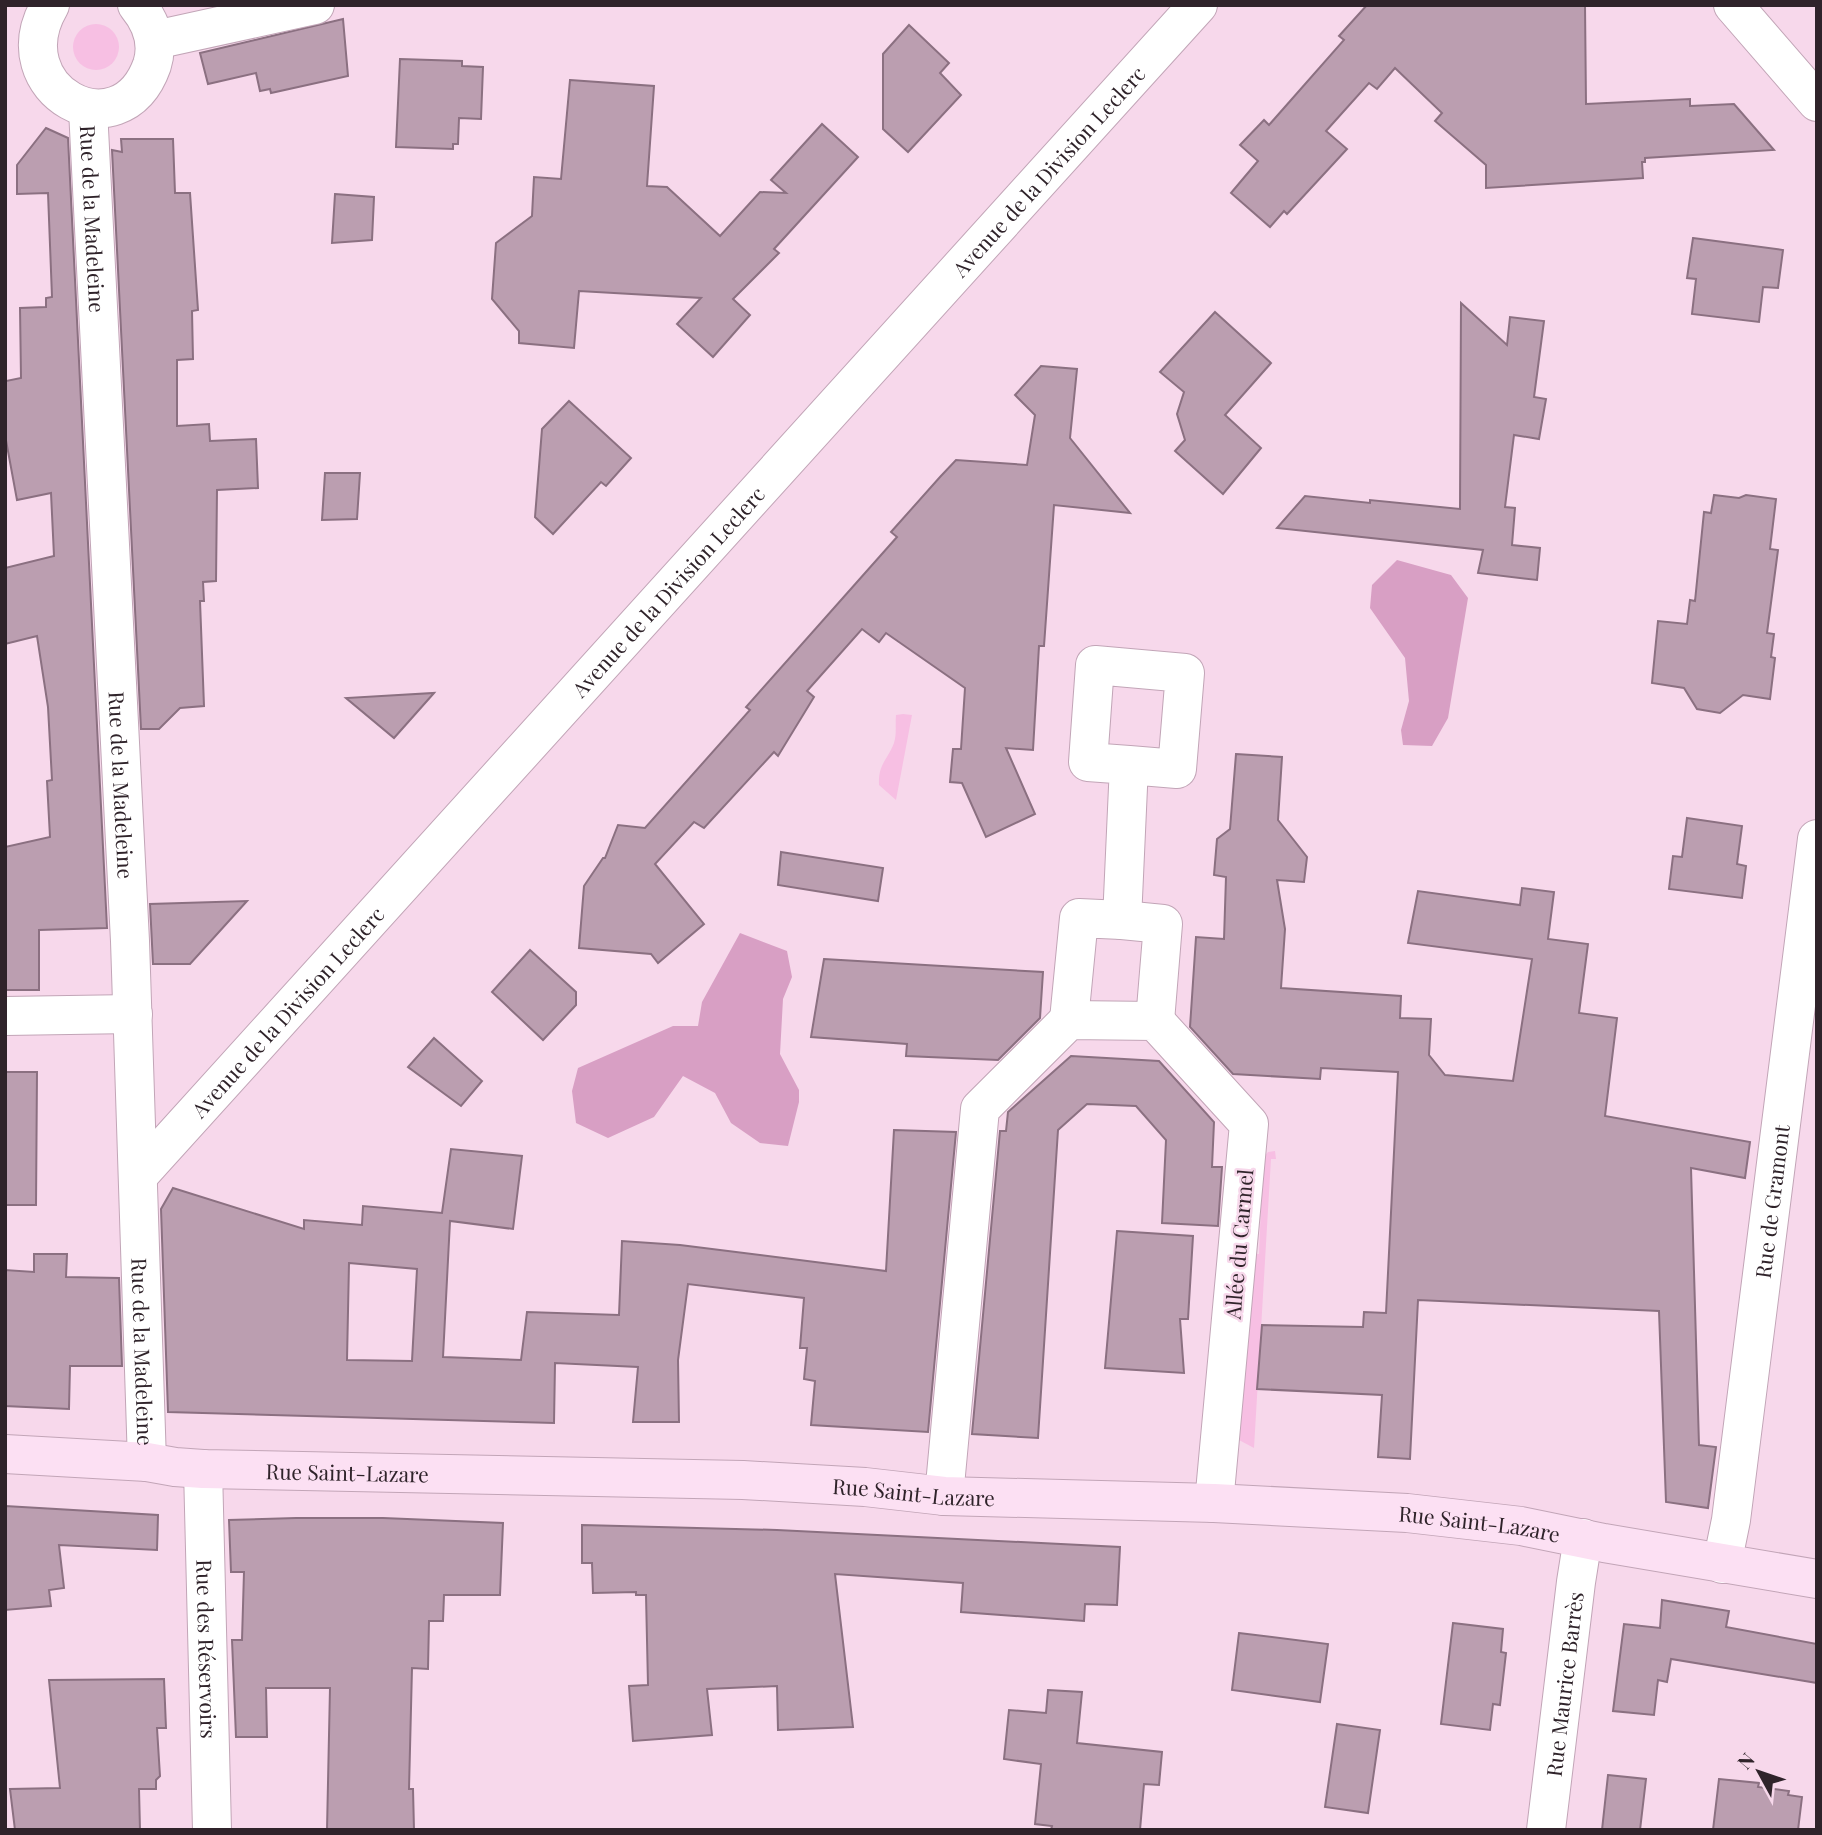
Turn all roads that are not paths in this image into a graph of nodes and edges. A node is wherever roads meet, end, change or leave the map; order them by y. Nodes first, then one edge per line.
1 (50, 5) edge
2 (137, 5) edge
3 (315, 5) edge
4 (1198, 5) edge
5 (1733, 5) edge
6 (155, 40) junction
7 (19, 63) edge
8 (1817, 102) edge
9 (88, 109) junction
10 (1129, 765) dead end
11 (1817, 839) edge
12 (1122, 920) junction
13 (133, 1014) junction
14 (5, 1016) edge
15 (1069, 1020) junction
16 (1155, 1021) junction
17 (138, 1176) junction
18 (5, 1454) edge
19 (146, 1462) junction
20 (203, 1469) junction
21 (944, 1496) junction
22 (1214, 1503) junction
23 (1583, 1538) junction
24 (1722, 1564) junction
25 (1817, 1579) edge
26 (212, 1830) edge
27 (1546, 1830) edge

1 - 7 street
2 - 6 street
3 - 6 street
4 - 17 street, Avenue de la Division Leclerc
5 - 8 street
6 - 9 street
7 - 9 street
9 - 13 street, Rue de la Madeleine
10 - 12 street
11 - 24 street, Rue de Gramont
12 - 15 street
12 - 16 street
13 - 14 street
13 - 17 street, Rue de la Madeleine
15 - 16 street
15 - 21 street
16 - 22 street, Allée du Carmel
17 - 19 street, Rue de la Madeleine
18 - 19 main road, Rue Saint-Lazare
19 - 20 main road, Rue Saint-Lazare
20 - 21 main road, Rue Saint-Lazare
20 - 26 street, Rue des Réservoirs
21 - 22 main road, Rue Saint-Lazare
22 - 23 main road, Rue Saint-Lazare
23 - 24 main road, Rue Saint-Lazare
23 - 27 street, Rue Maurice Barrès
24 - 25 main road, Rue Saint-Lazare

